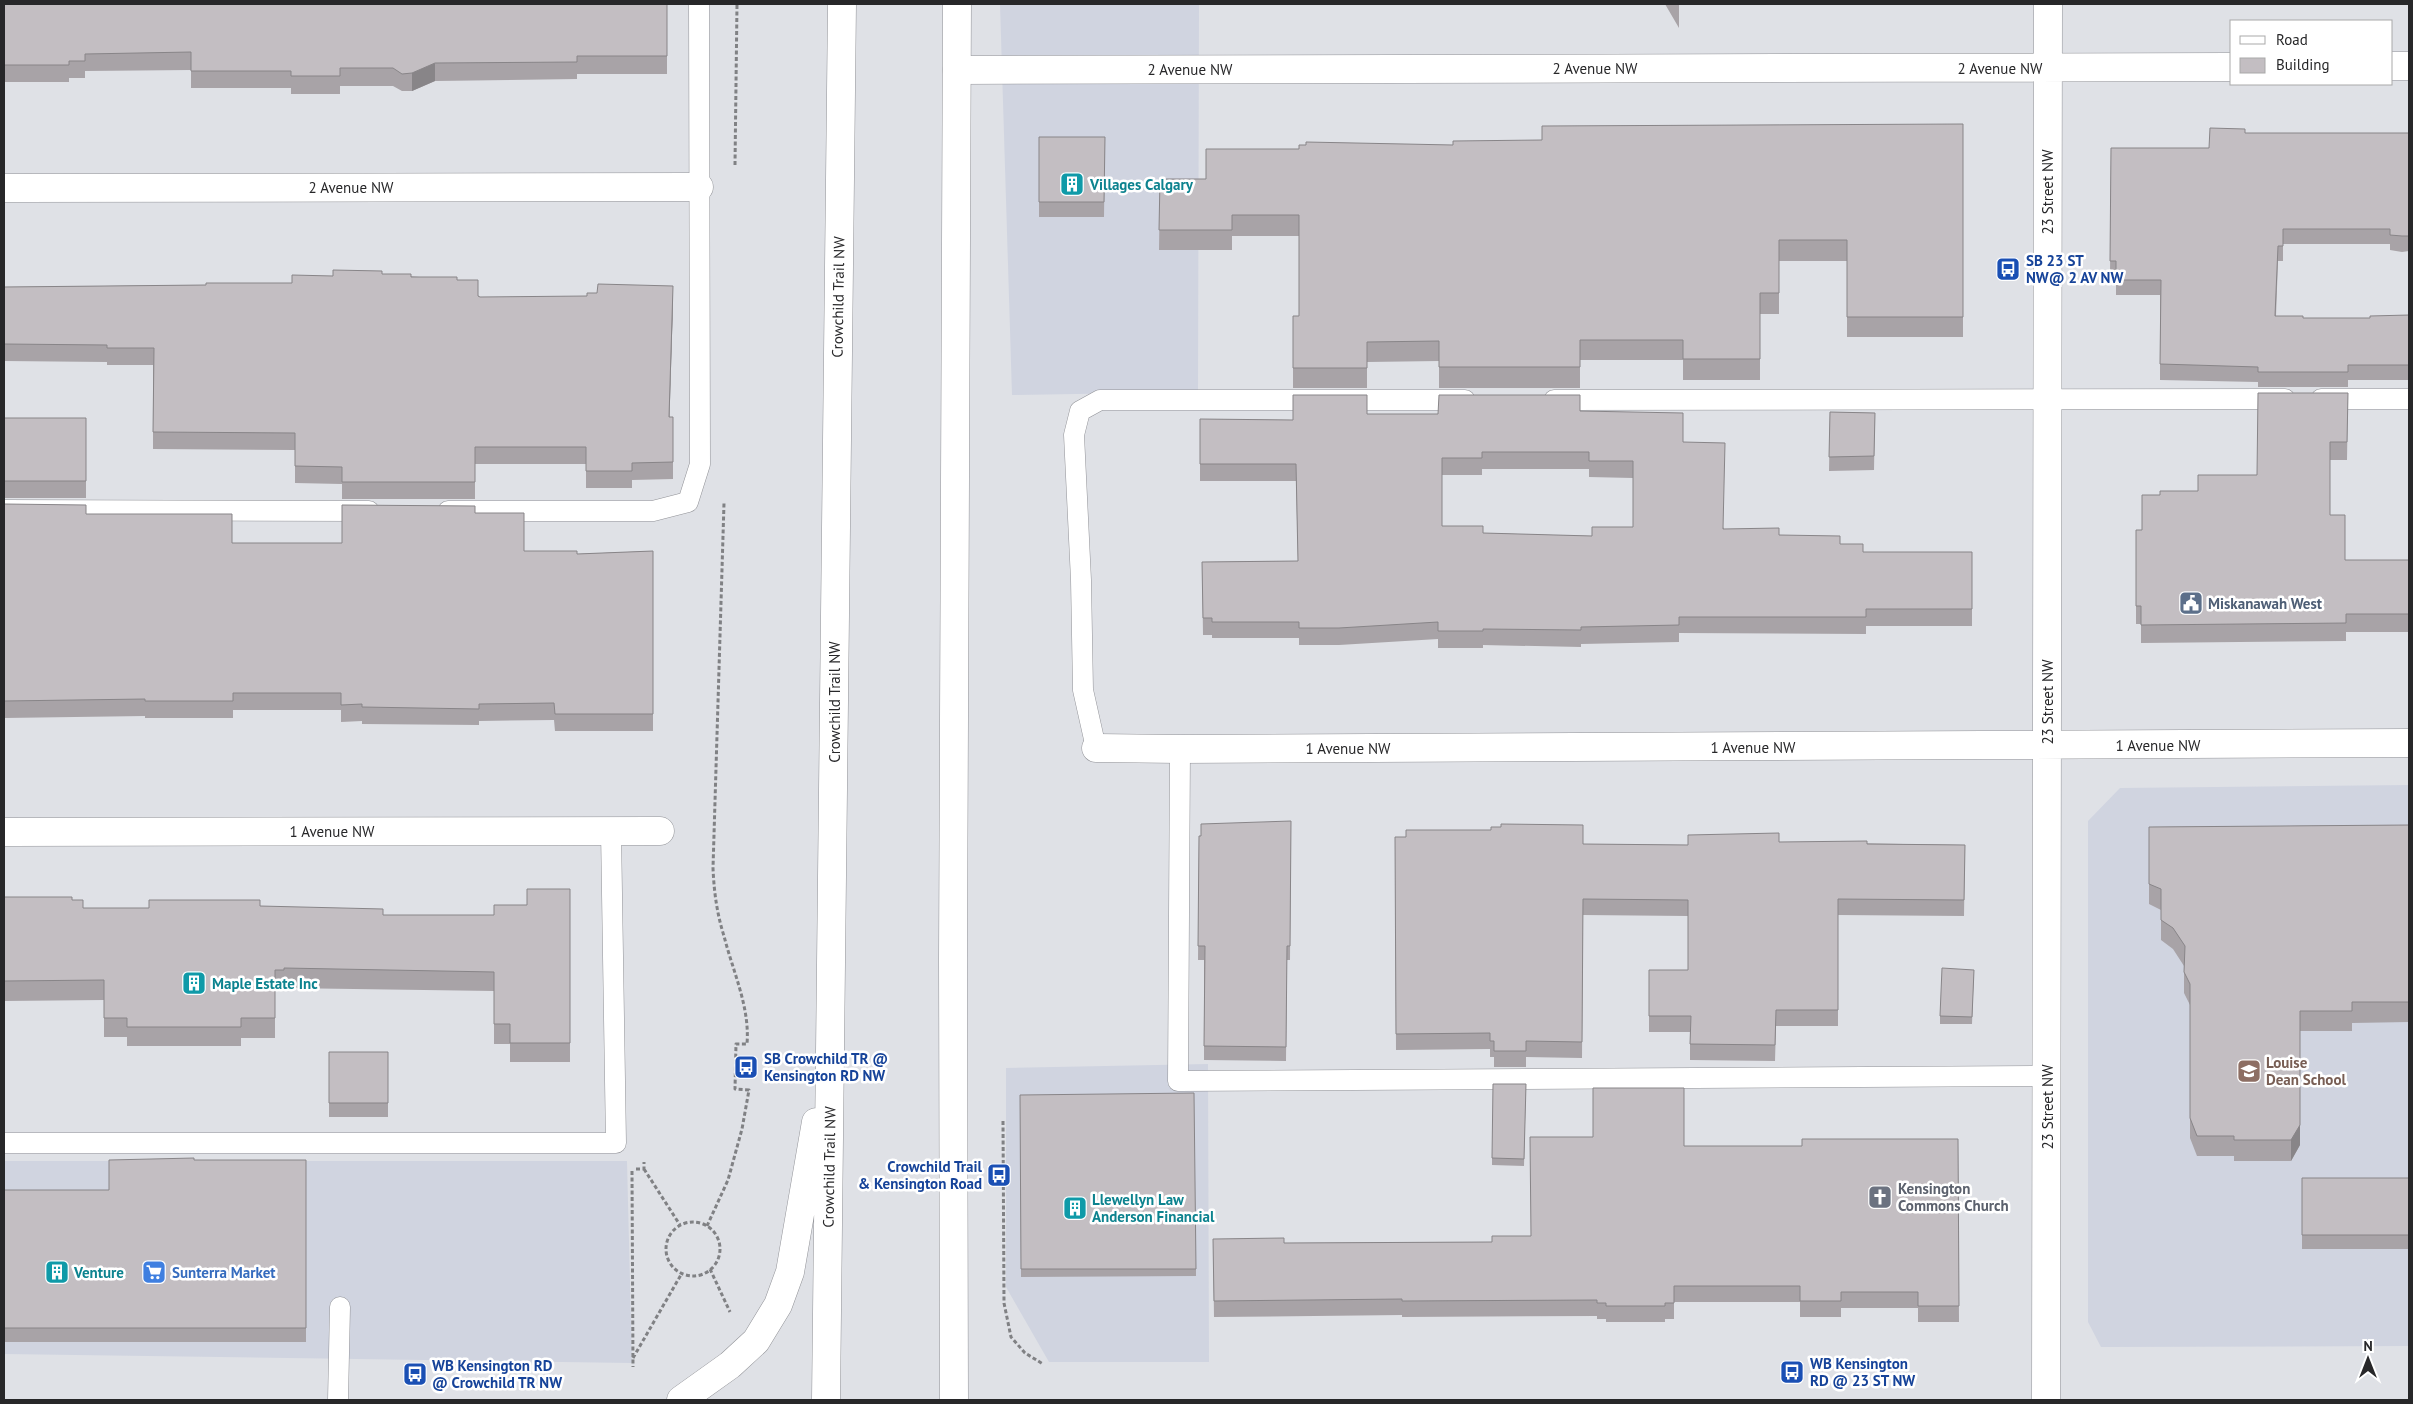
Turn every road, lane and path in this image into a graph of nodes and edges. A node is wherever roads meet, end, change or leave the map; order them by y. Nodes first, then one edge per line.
1 (699, 4) edge
2 (737, 4) edge
3 (842, 4) edge
4 (957, 4) edge
5 (2048, 4) edge
6 (2393, 66) edge
7 (2409, 66) edge
8 (2230, 67) edge
9 (2048, 68) junction
10 (957, 70) junction
11 (735, 168) dead end
12 (699, 186) junction
13 (4, 188) edge
14 (2048, 399) junction
15 (2409, 399) edge
16 (1488, 400) edge
17 (1538, 400) edge
18 (724, 497) dead end
19 (4, 510) edge
20 (383, 510) edge
21 (433, 511) edge
22 (2409, 744) edge
23 (2047, 746) junction
24 (1096, 748) joint
25 (1180, 749) junction
26 (611, 830) junction
27 (660, 831) dead end
28 (4, 832) edge
29 (832, 1027) junction
30 (2048, 1076) junction
31 (1003, 1121) dead end
32 (4, 1144) edge
33 (644, 1169) dead end
34 (680, 1225) junction
35 (707, 1226) junction
36 (710, 1269) junction
37 (682, 1273) junction
38 (340, 1307) dead end
39 (733, 1320) dead end
40 (633, 1358) dead end
41 (1043, 1364) dead end
42 (338, 1400) edge
43 (681, 1400) edge
44 (826, 1400) edge
45 (954, 1400) edge
46 (2046, 1400) edge

1 - 12 lane
2 - 11 path
3 - 29 main road, Crowchild Trail NW
4 - 10 main road
5 - 9 main road, 23 Street NW
6 - 7 main road
8 - 9 main road, 2 Avenue NW
9 - 10 main road, 2 Avenue NW
9 - 14 main road, 23 Street NW
10 - 45 main road
12 - 13 main road, 2 Avenue NW
12 - 21 lane
14 - 15 lane
14 - 17 lane
14 - 23 main road, 23 Street NW
16 - 24 lane
18 - 35 path
19 - 20 lane
22 - 23 main road, 1 Avenue NW
23 - 25 main road, 1 Avenue NW
23 - 30 main road, 23 Street NW
24 - 25 main road, 1 Avenue NW
25 - 30 lane
26 - 27 main road, 1 Avenue NW
26 - 28 main road, 1 Avenue NW
26 - 32 lane
29 - 43 main road
29 - 44 main road, Crowchild Trail NW
30 - 46 main road, 23 Street NW
31 - 41 path
33 - 34 path
34 - 35 path
34 - 37 path
35 - 36 path
36 - 37 path
36 - 39 path
37 - 40 path
38 - 42 lane

